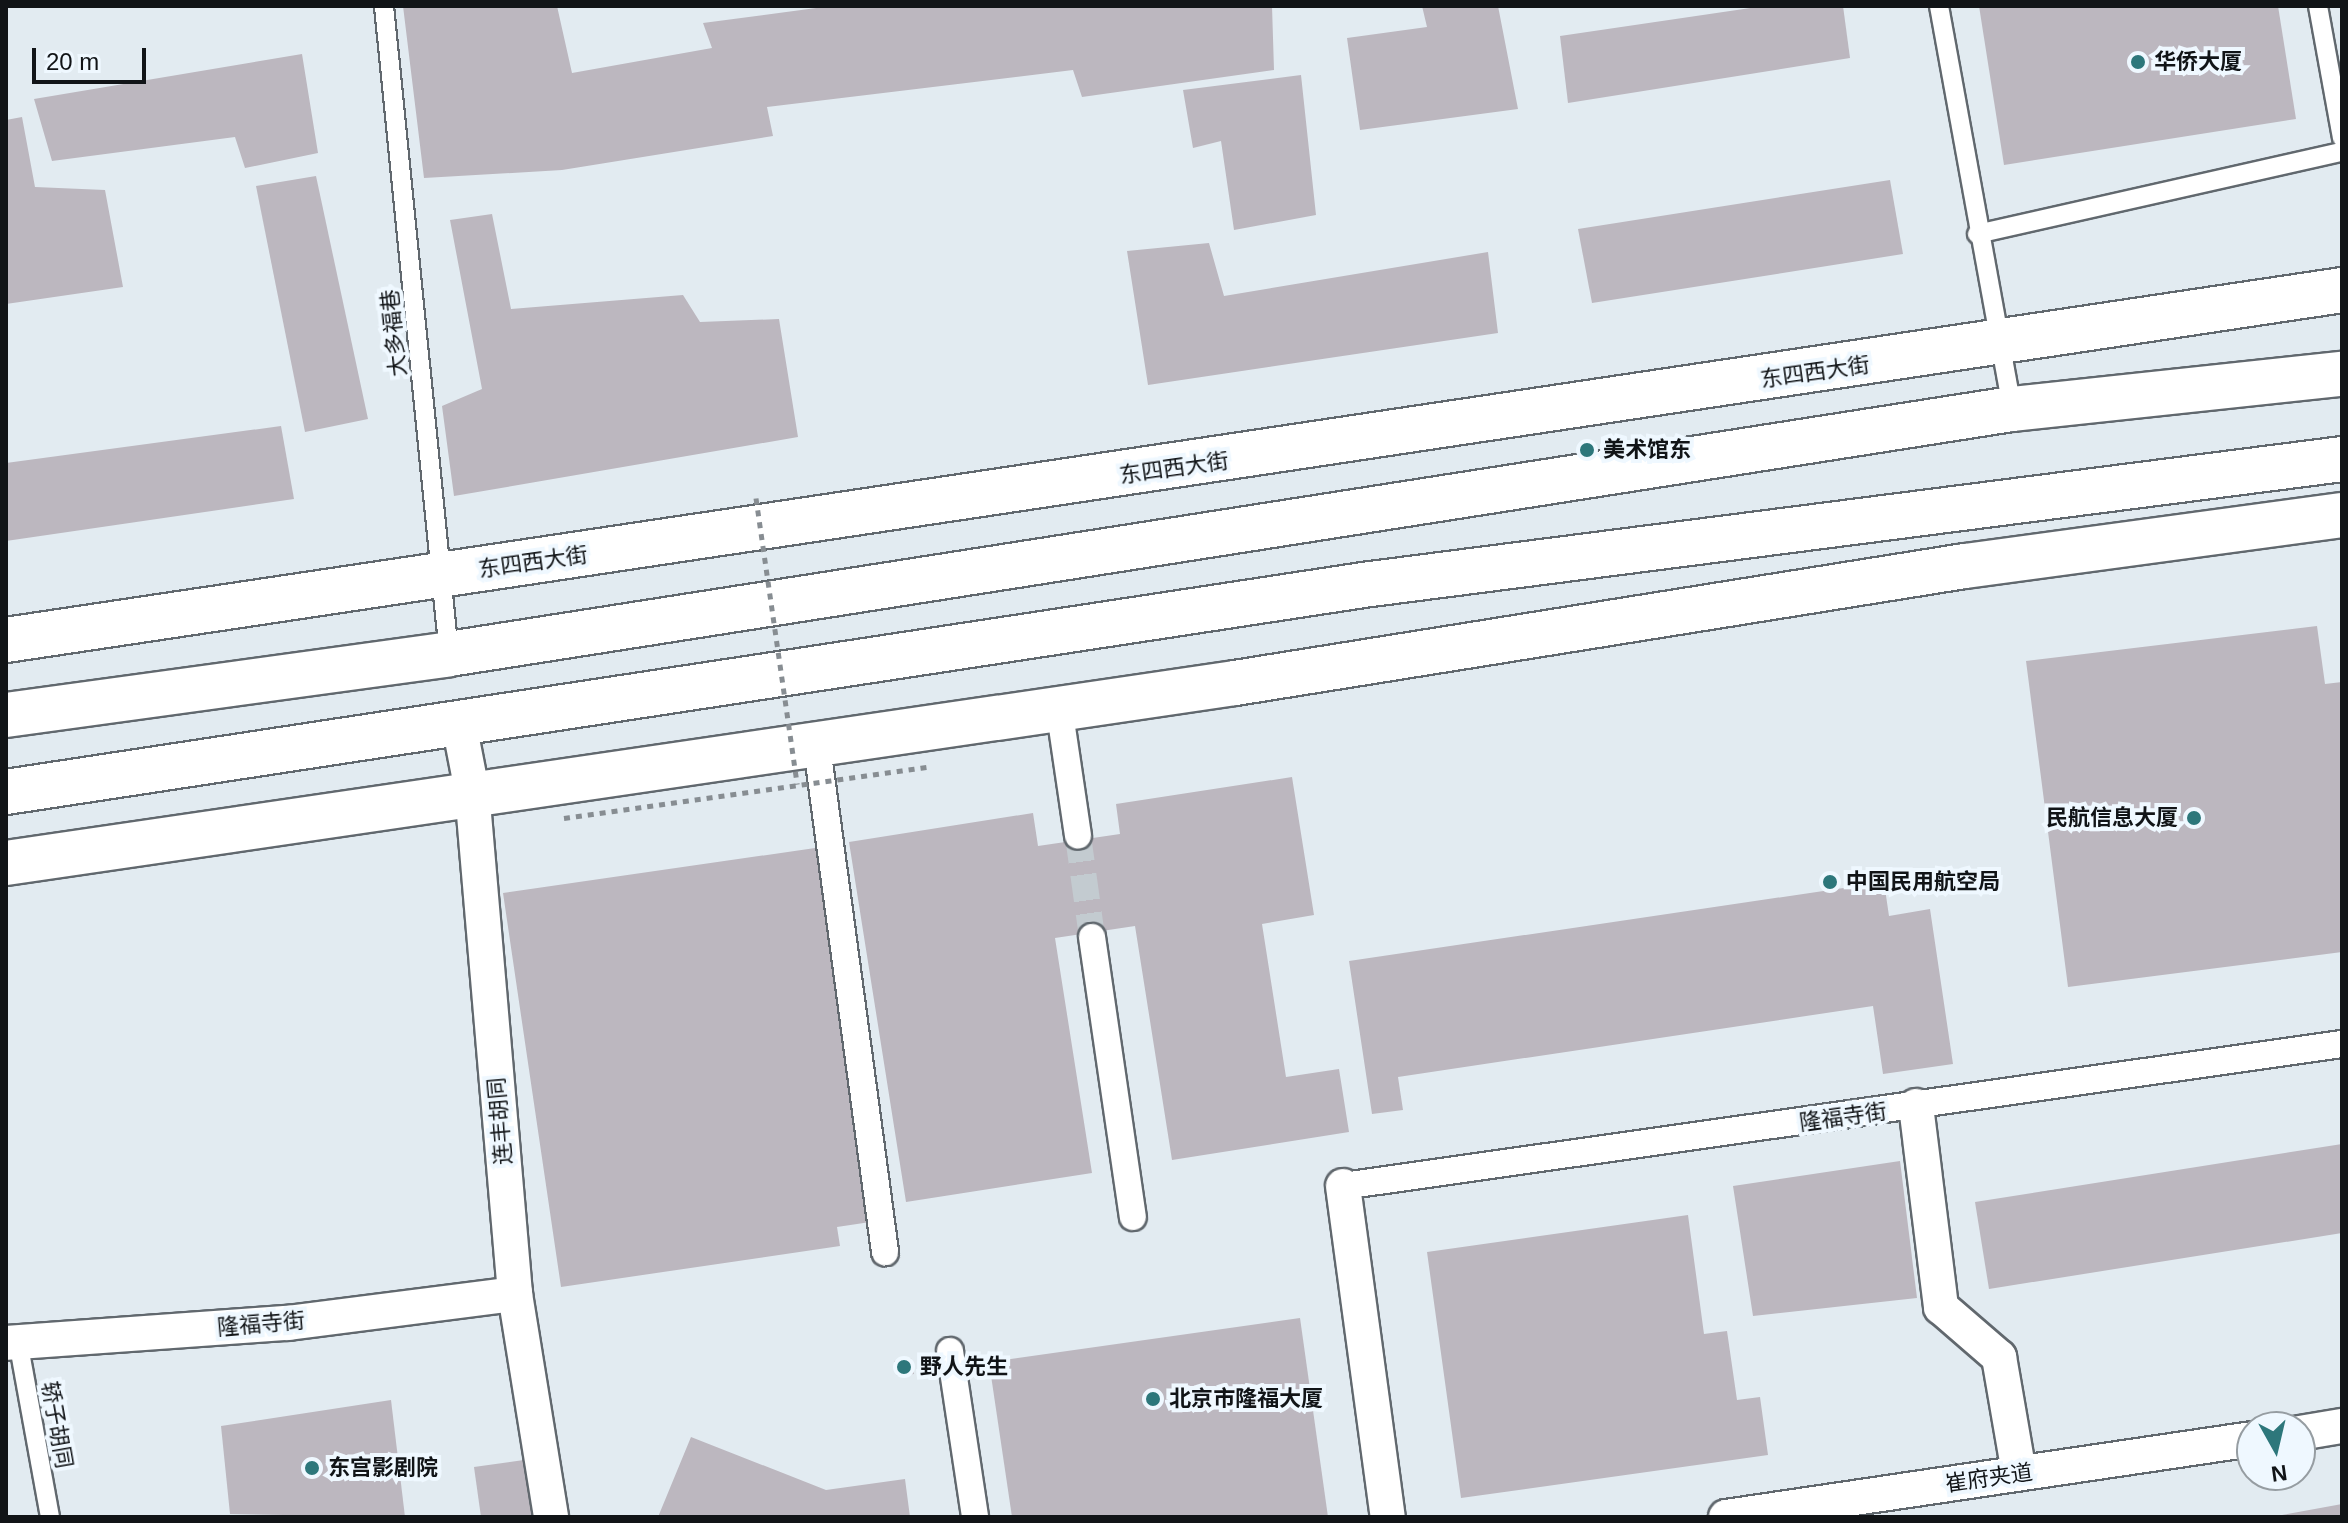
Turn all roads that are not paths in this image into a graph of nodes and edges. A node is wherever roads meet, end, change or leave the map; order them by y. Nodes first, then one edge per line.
1 (384, 6) edge
2 (1939, 6) edge
3 (2318, 6) edge
4 (2342, 138) edge
5 (2342, 152) edge
6 (1977, 234) junction
7 (2342, 290) edge
8 (2001, 345) junction
9 (2342, 374) edge
10 (2012, 409) junction
11 (2342, 459) edge
12 (2342, 515) edge
13 (443, 574) junction
14 (6, 640) edge
15 (449, 654) junction
16 (1059, 707) junction
17 (6, 715) edge
18 (459, 724) junction
19 (816, 740) junction
20 (472, 791) junction
21 (6, 792) edge
22 (1078, 836) tunnel mouth
23 (6, 863) edge
24 (1092, 937) tunnel mouth
25 (2342, 1044) edge
26 (1916, 1106) junction
27 (1343, 1186) joint
28 (1133, 1217) dead end
29 (885, 1252) dead end
30 (515, 1294) junction
31 (12, 1342) edge
32 (950, 1351) dead end
33 (2342, 1426) edge
34 (2316, 1430) edge
35 (2236, 1441) edge
36 (2019, 1473) junction
37 (50, 1517) edge
38 (551, 1517) edge
39 (975, 1517) edge
40 (1388, 1517) edge
41 (1726, 1517) edge

1 - 13 lane, 大多福巷
2 - 6 lane
3 - 4 lane
5 - 6 lane
6 - 8 lane
7 - 8 street, 东四西大街
8 - 10 lane
8 - 13 street, 东四西大街
9 - 10 street
10 - 15 street
11 - 18 street
12 - 16 street
13 - 14 street, 东四西大街
13 - 15 lane, 大多福巷
15 - 17 street
16 - 19 street
16 - 22 street
18 - 20 street, 连丰胡同
18 - 21 street
19 - 20 street
19 - 29 street
20 - 23 street
20 - 30 street, 连丰胡同
24 - 28 street
25 - 26 street, 隆福寺街
26 - 27 street, 隆福寺街
26 - 36 street
27 - 40 street
30 - 31 street, 隆福寺街
30 - 38 street, 连丰胡同
31 - 37 lane, 轿子胡同
32 - 39 street
33 - 34 street
35 - 36 street, 崔府夹道
36 - 41 street, 崔府夹道

